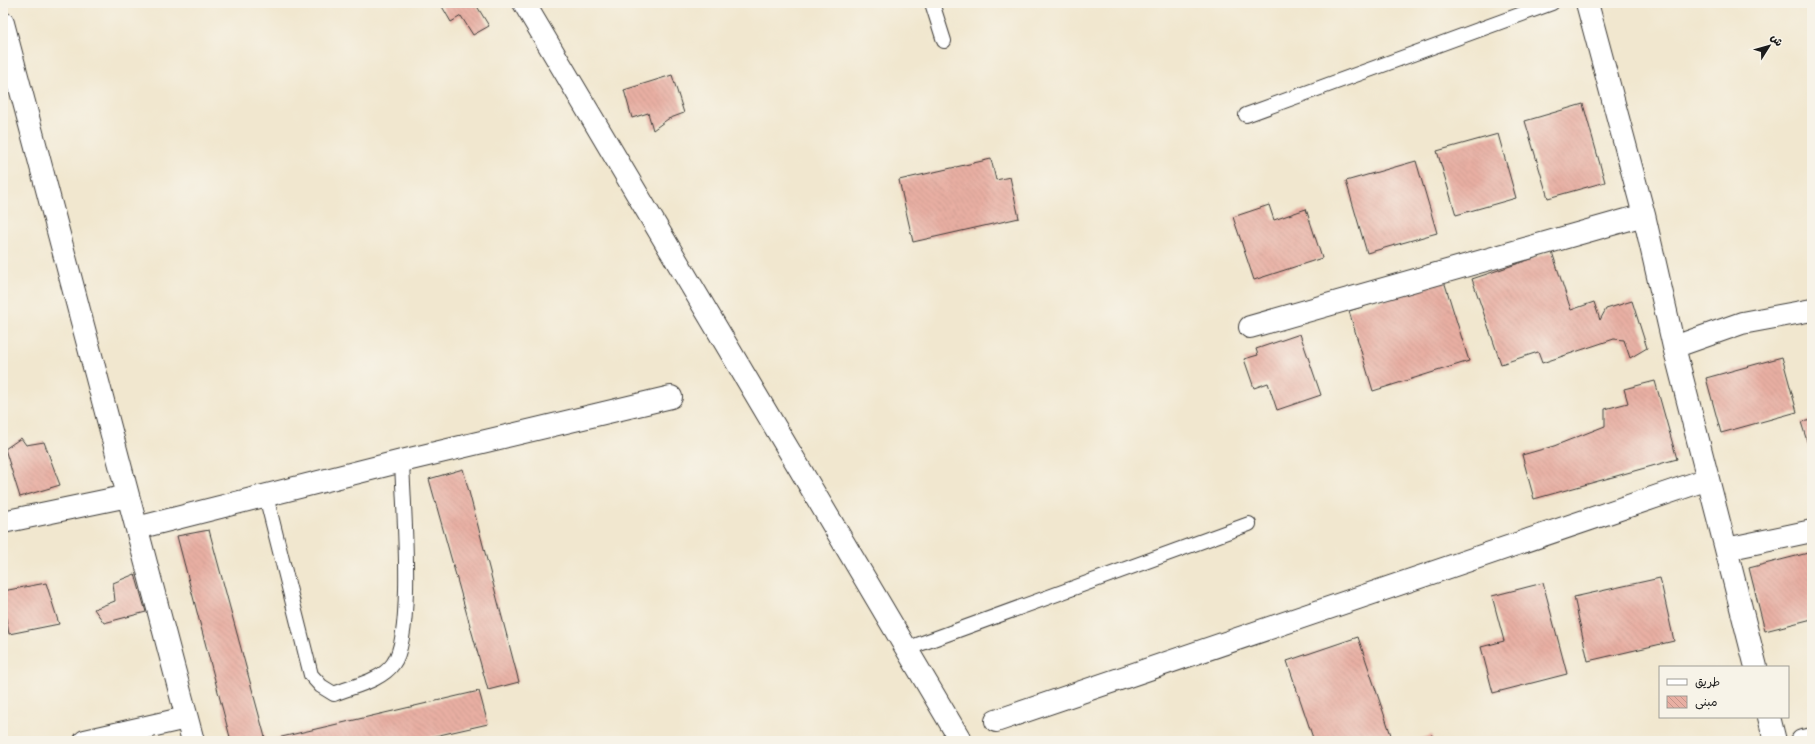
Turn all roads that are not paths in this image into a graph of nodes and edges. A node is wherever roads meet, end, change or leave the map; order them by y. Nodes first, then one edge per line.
1 (524, 3) edge
2 (932, 3) edge
3 (1552, 3) edge
4 (1587, 3) edge
5 (3, 23) edge
6 (944, 41) dead end
7 (1246, 115) dead end
8 (1644, 215) junction
9 (1812, 310) edge
10 (1250, 327) dead end
11 (1674, 346) junction
12 (671, 397) dead end
13 (402, 461) junction
14 (1708, 479) junction
15 (128, 496) junction
16 (266, 496) junction
17 (3, 522) edge
18 (1249, 524) dead end
19 (137, 528) junction
20 (1812, 531) edge
21 (1726, 549) junction
22 (906, 649) junction
23 (1756, 666) edge
24 (186, 718) junction
25 (1769, 718) edge
26 (996, 721) dead end
27 (1812, 739) edge
28 (85, 741) edge
29 (193, 741) edge
30 (961, 741) edge
31 (1775, 741) edge
32 (1802, 741) edge

1 - 22 street
2 - 6 lane
3 - 7 lane
4 - 8 street
5 - 15 street
8 - 10 street
8 - 11 street
9 - 11 street
11 - 14 street
12 - 13 street
13 - 16 street
13 - 16 lane
14 - 21 street
14 - 26 street
15 - 17 street
15 - 19 street
16 - 19 street
18 - 22 lane
19 - 24 street
20 - 21 street
21 - 23 street
22 - 30 street
24 - 28 street
24 - 29 street
25 - 31 street
27 - 32 street

